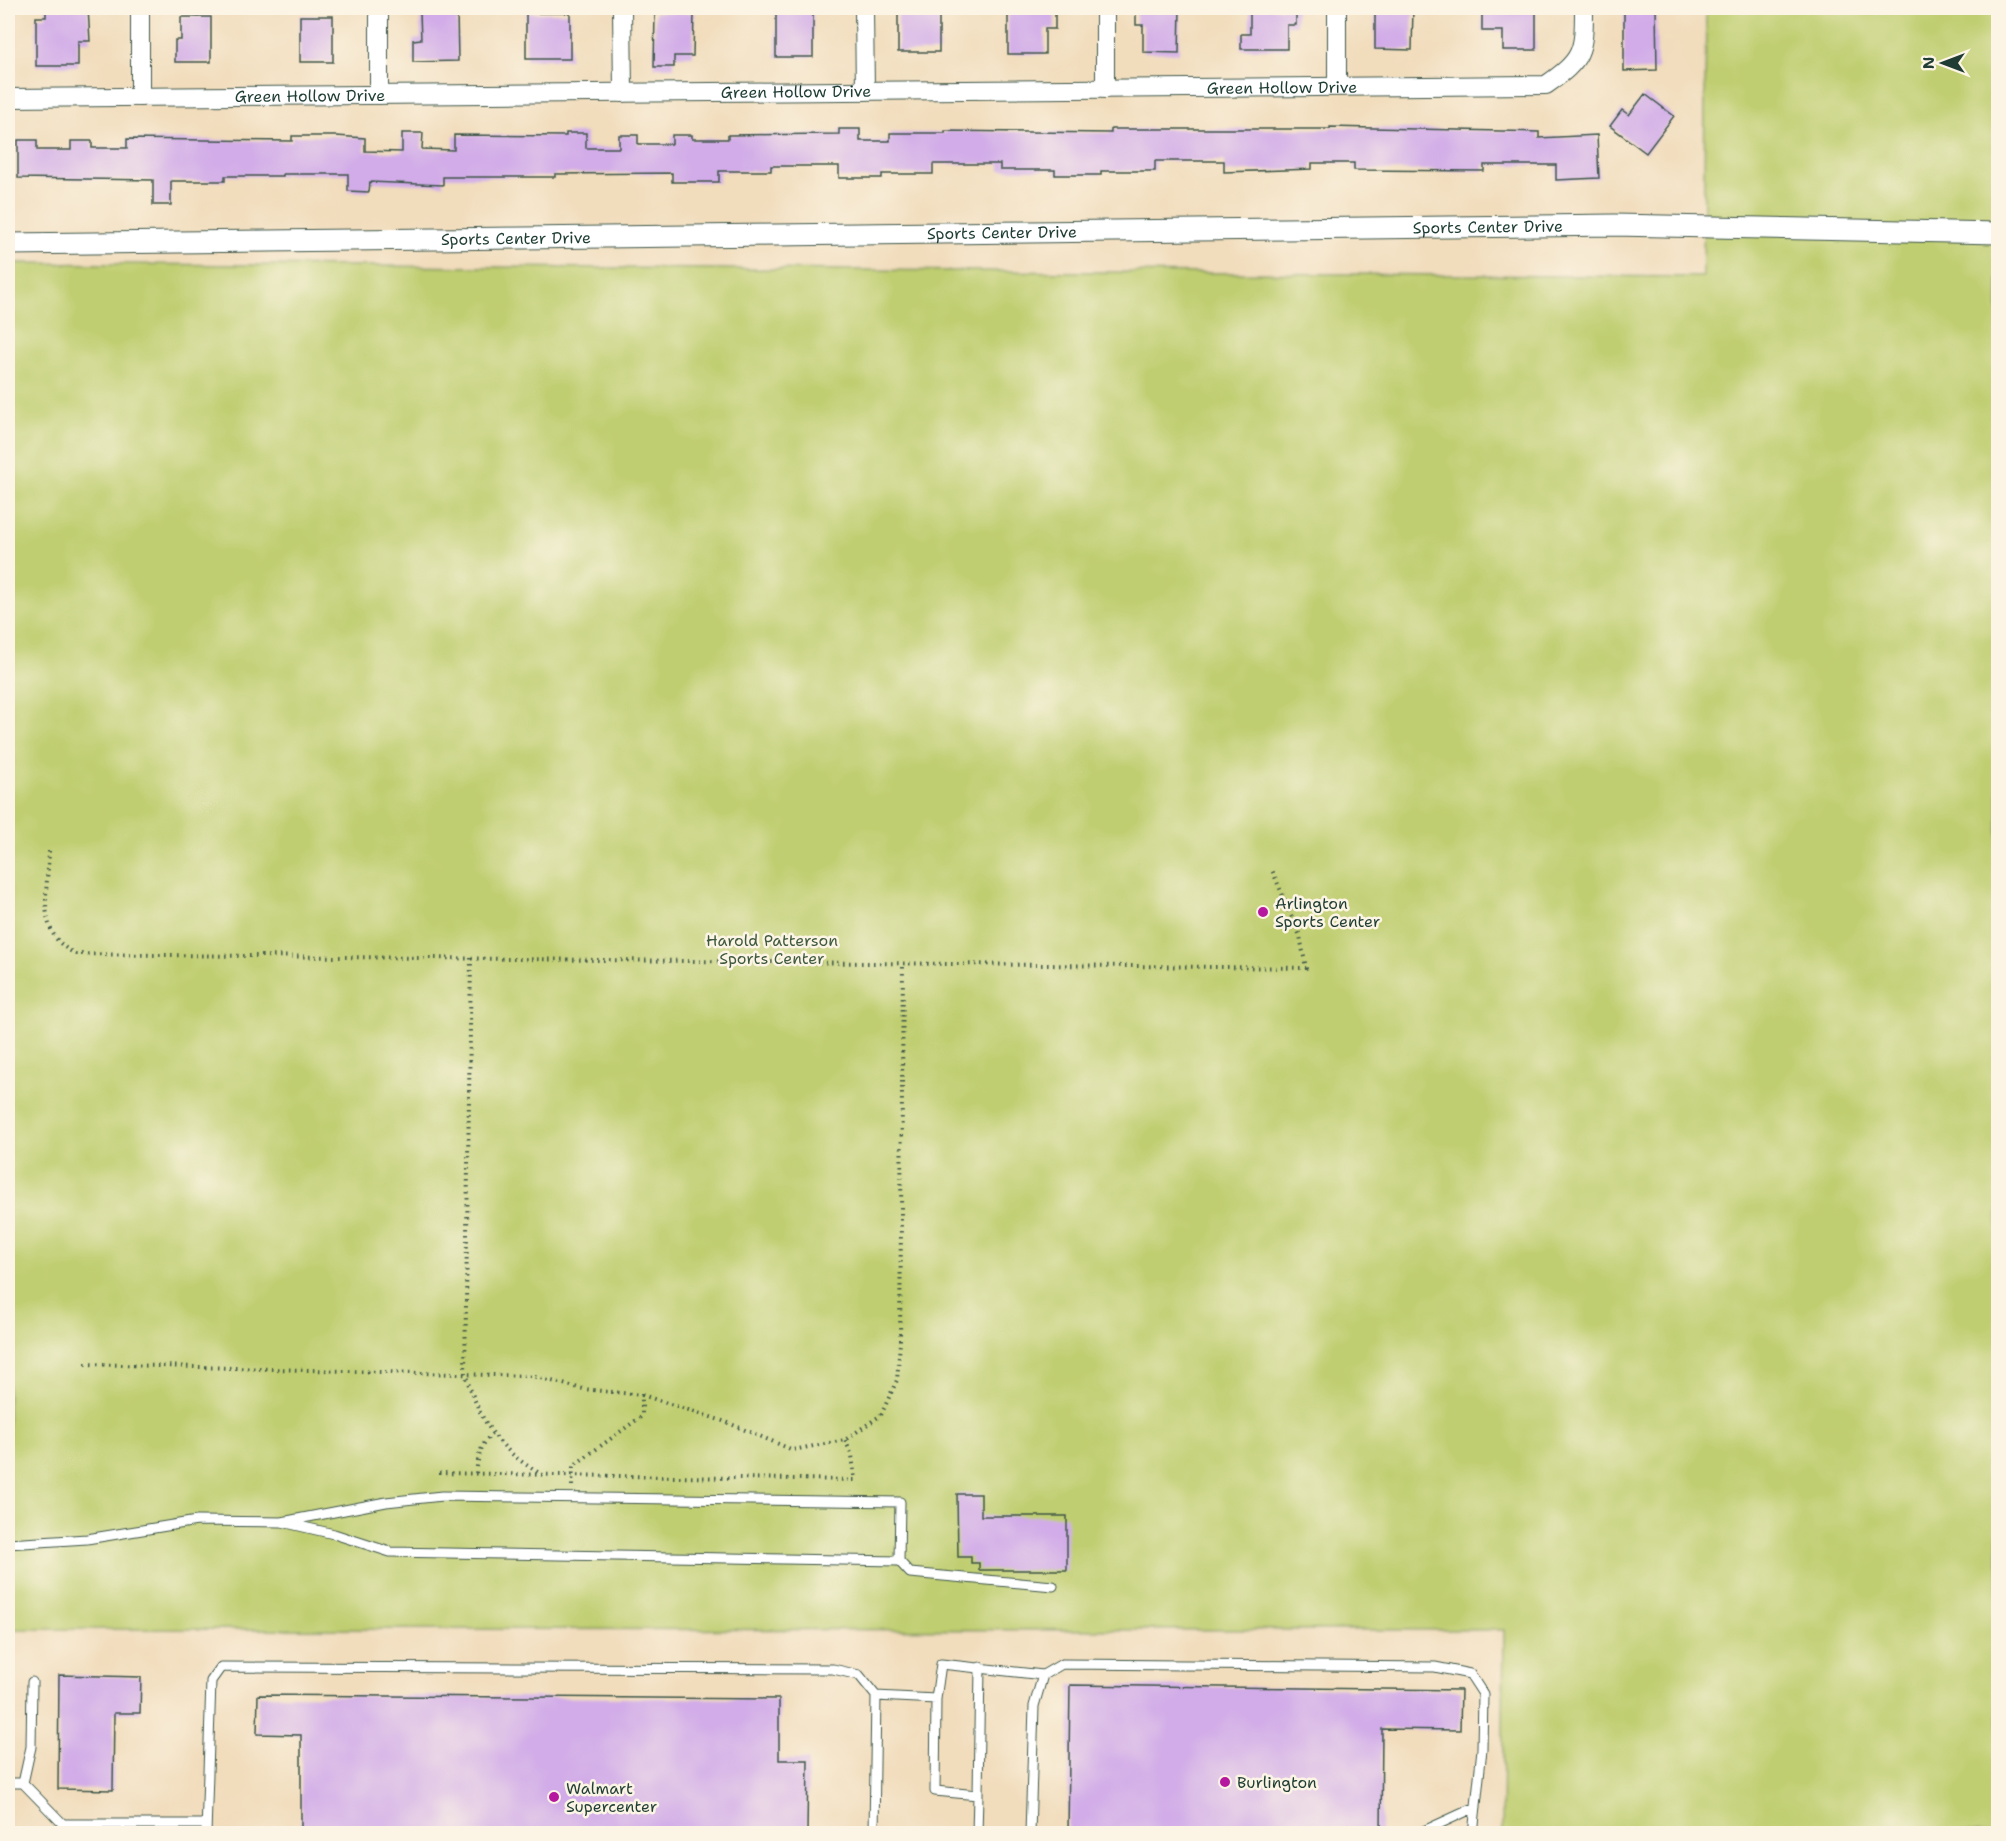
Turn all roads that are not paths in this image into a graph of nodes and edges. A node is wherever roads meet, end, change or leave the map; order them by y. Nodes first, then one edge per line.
1 (140, 8) edge
2 (379, 8) edge
3 (622, 8) edge
4 (864, 8) edge
5 (1105, 8) edge
6 (1337, 8) edge
7 (1584, 8) edge
8 (1337, 86) junction
9 (1105, 88) junction
10 (865, 91) junction
11 (623, 93) junction
12 (379, 95) junction
13 (140, 97) junction
14 (8, 98) edge
15 (1998, 233) edge
16 (8, 244) edge
17 (282, 1522) junction
18 (8, 1544) edge
19 (898, 1561) junction
20 (1053, 1586) dead end
21 (980, 1667) junction
22 (1043, 1675) junction
23 (32, 1682) dead end
24 (876, 1696) junction
25 (936, 1699) junction
26 (8, 1783) edge
27 (23, 1783) junction
28 (978, 1795) junction
29 (1476, 1807) junction
30 (206, 1829) edge
31 (874, 1833) edge
32 (977, 1833) edge
33 (1030, 1833) edge
34 (1418, 1833) edge
35 (1473, 1833) edge

1 - 13 street
2 - 12 street
3 - 11 street
4 - 10 street
5 - 9 street
6 - 8 street
7 - 8 street, Green Hollow Drive
8 - 9 street, Green Hollow Drive
9 - 10 street, Green Hollow Drive
10 - 11 street, Green Hollow Drive
11 - 12 street, Green Hollow Drive
12 - 13 street, Green Hollow Drive
13 - 14 street, Green Hollow Drive
15 - 16 street, Sports Center Drive
17 - 18 lane
17 - 19 lane
17 - 19 lane
19 - 20 lane
21 - 22 lane
21 - 25 lane
21 - 28 lane
22 - 29 lane
22 - 33 lane
23 - 27 lane
24 - 25 lane
24 - 30 lane
24 - 31 lane
25 - 28 lane
26 - 27 lane
27 - 30 lane
28 - 32 lane
29 - 34 lane
29 - 35 lane

